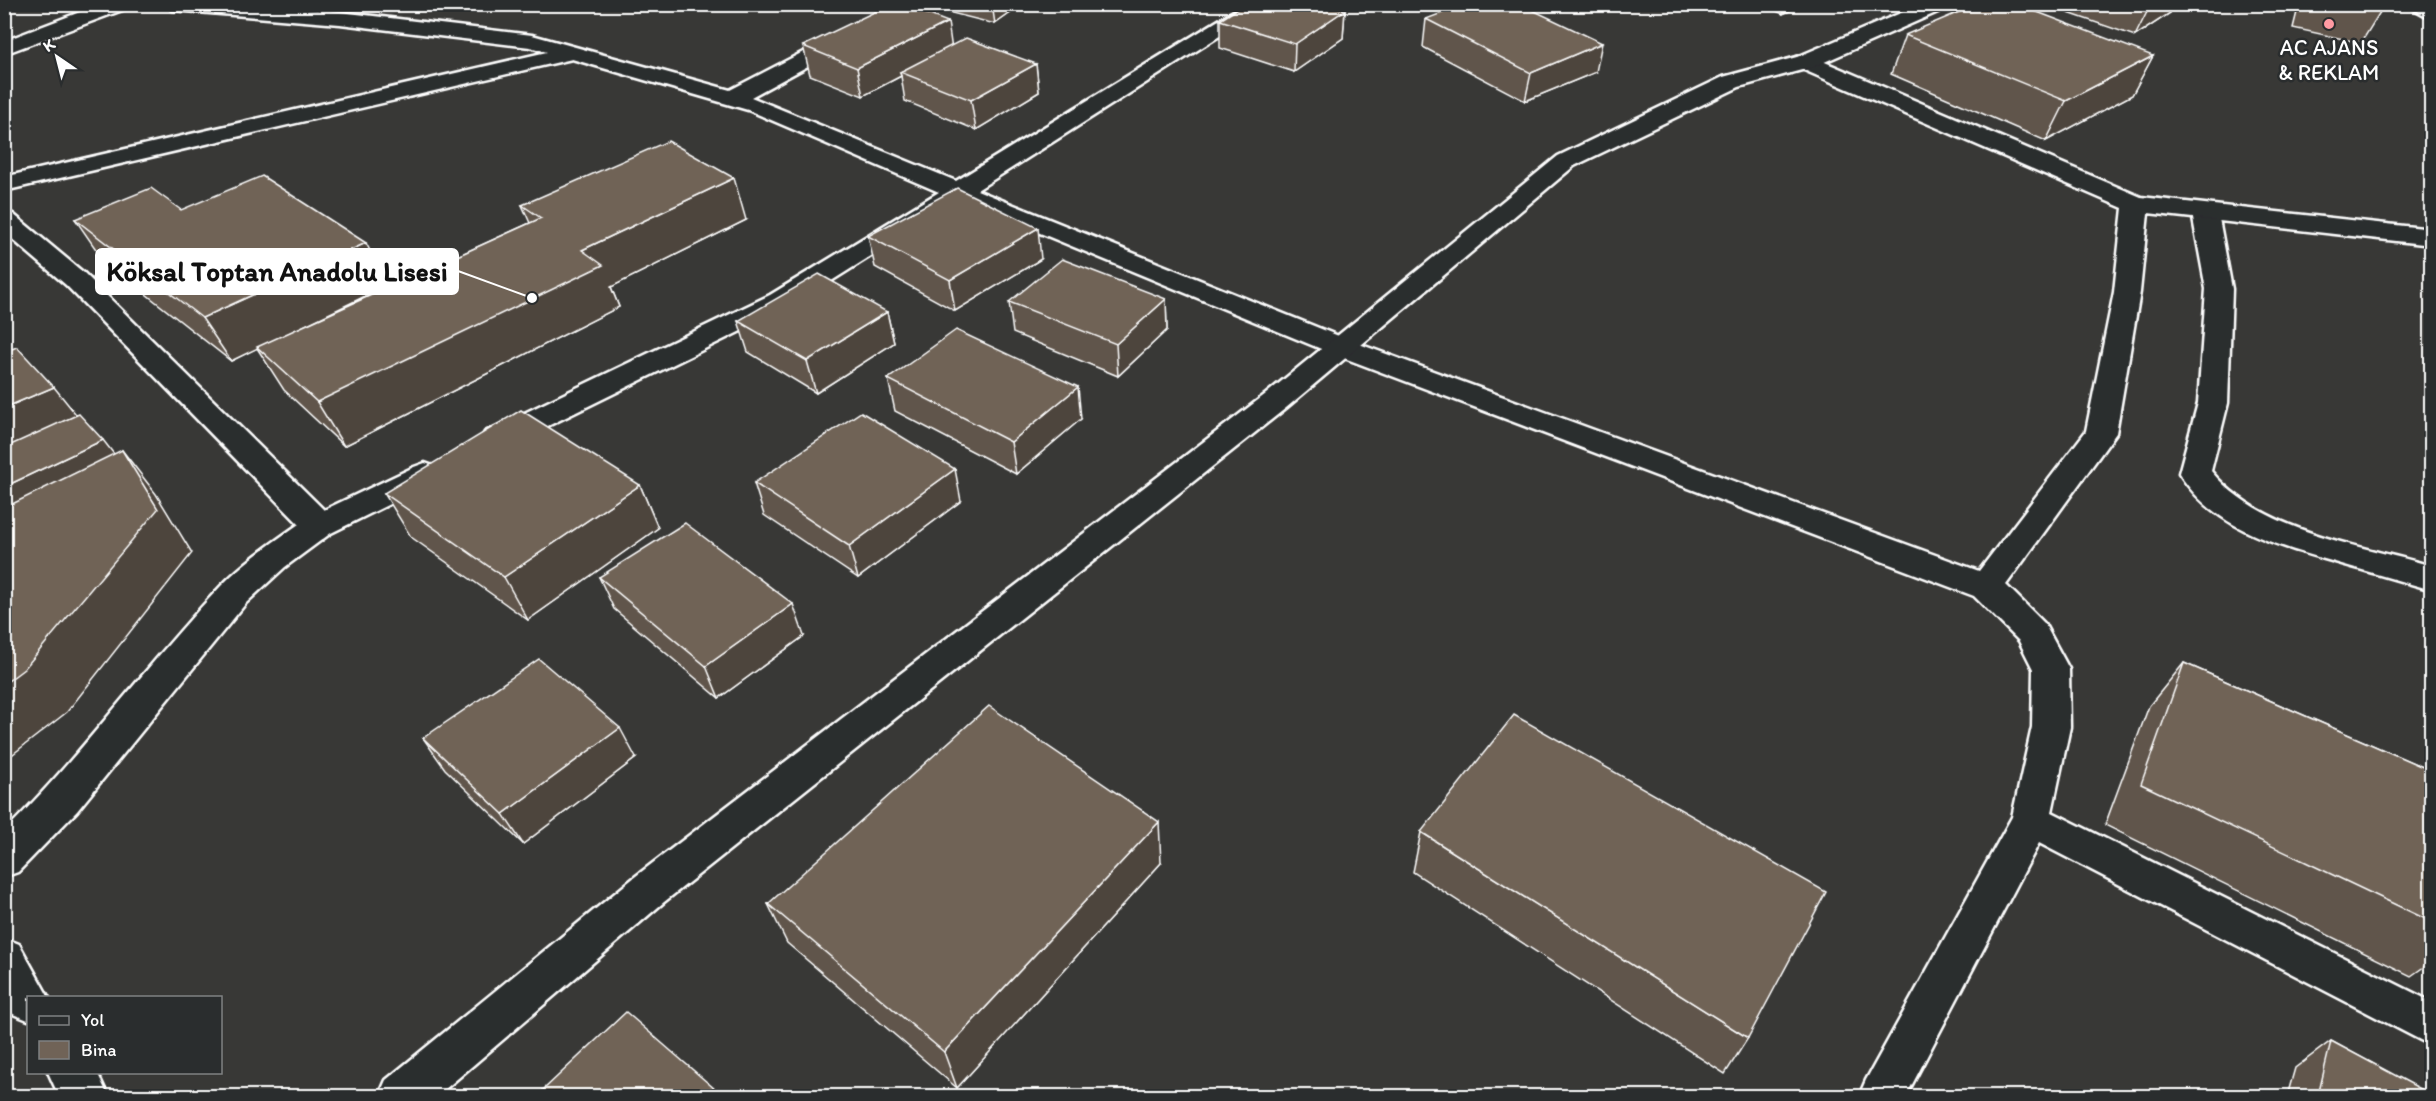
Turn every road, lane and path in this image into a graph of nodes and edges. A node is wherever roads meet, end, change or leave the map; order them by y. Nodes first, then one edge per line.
1 (121, 4) edge
2 (173, 4) edge
3 (912, 4) edge
4 (1260, 4) edge
5 (1940, 4) edge
6 (2415, 4) edge
7 (2432, 13) edge
8 (4, 48) edge
9 (572, 53) junction
10 (1805, 62) junction
11 (732, 99) junction
12 (4, 184) edge
13 (958, 191) junction
14 (2136, 204) junction
15 (2205, 213) junction
16 (4, 219) edge
17 (2432, 237) edge
18 (1341, 347) junction
19 (320, 525) junction
20 (2432, 578) edge
21 (1986, 587) junction
22 (2031, 820) junction
23 (4, 859) edge
24 (4, 957) edge
25 (27, 997) edge
26 (2432, 1025) edge
27 (71, 1074) edge
28 (85, 1096) edge
29 (402, 1096) edge
30 (1882, 1096) edge

1 - 8 street
2 - 9 street
3 - 11 street
4 - 13 street
5 - 10 street
6 - 7 street
9 - 11 street
9 - 12 street
10 - 14 street
10 - 18 street
11 - 13 street
13 - 18 street
13 - 19 street
14 - 15 street
14 - 21 street
15 - 17 street
15 - 20 street
16 - 19 street
18 - 21 street
18 - 29 street
19 - 23 street
21 - 22 street
22 - 26 street
22 - 30 street
24 - 25 street
27 - 28 street

